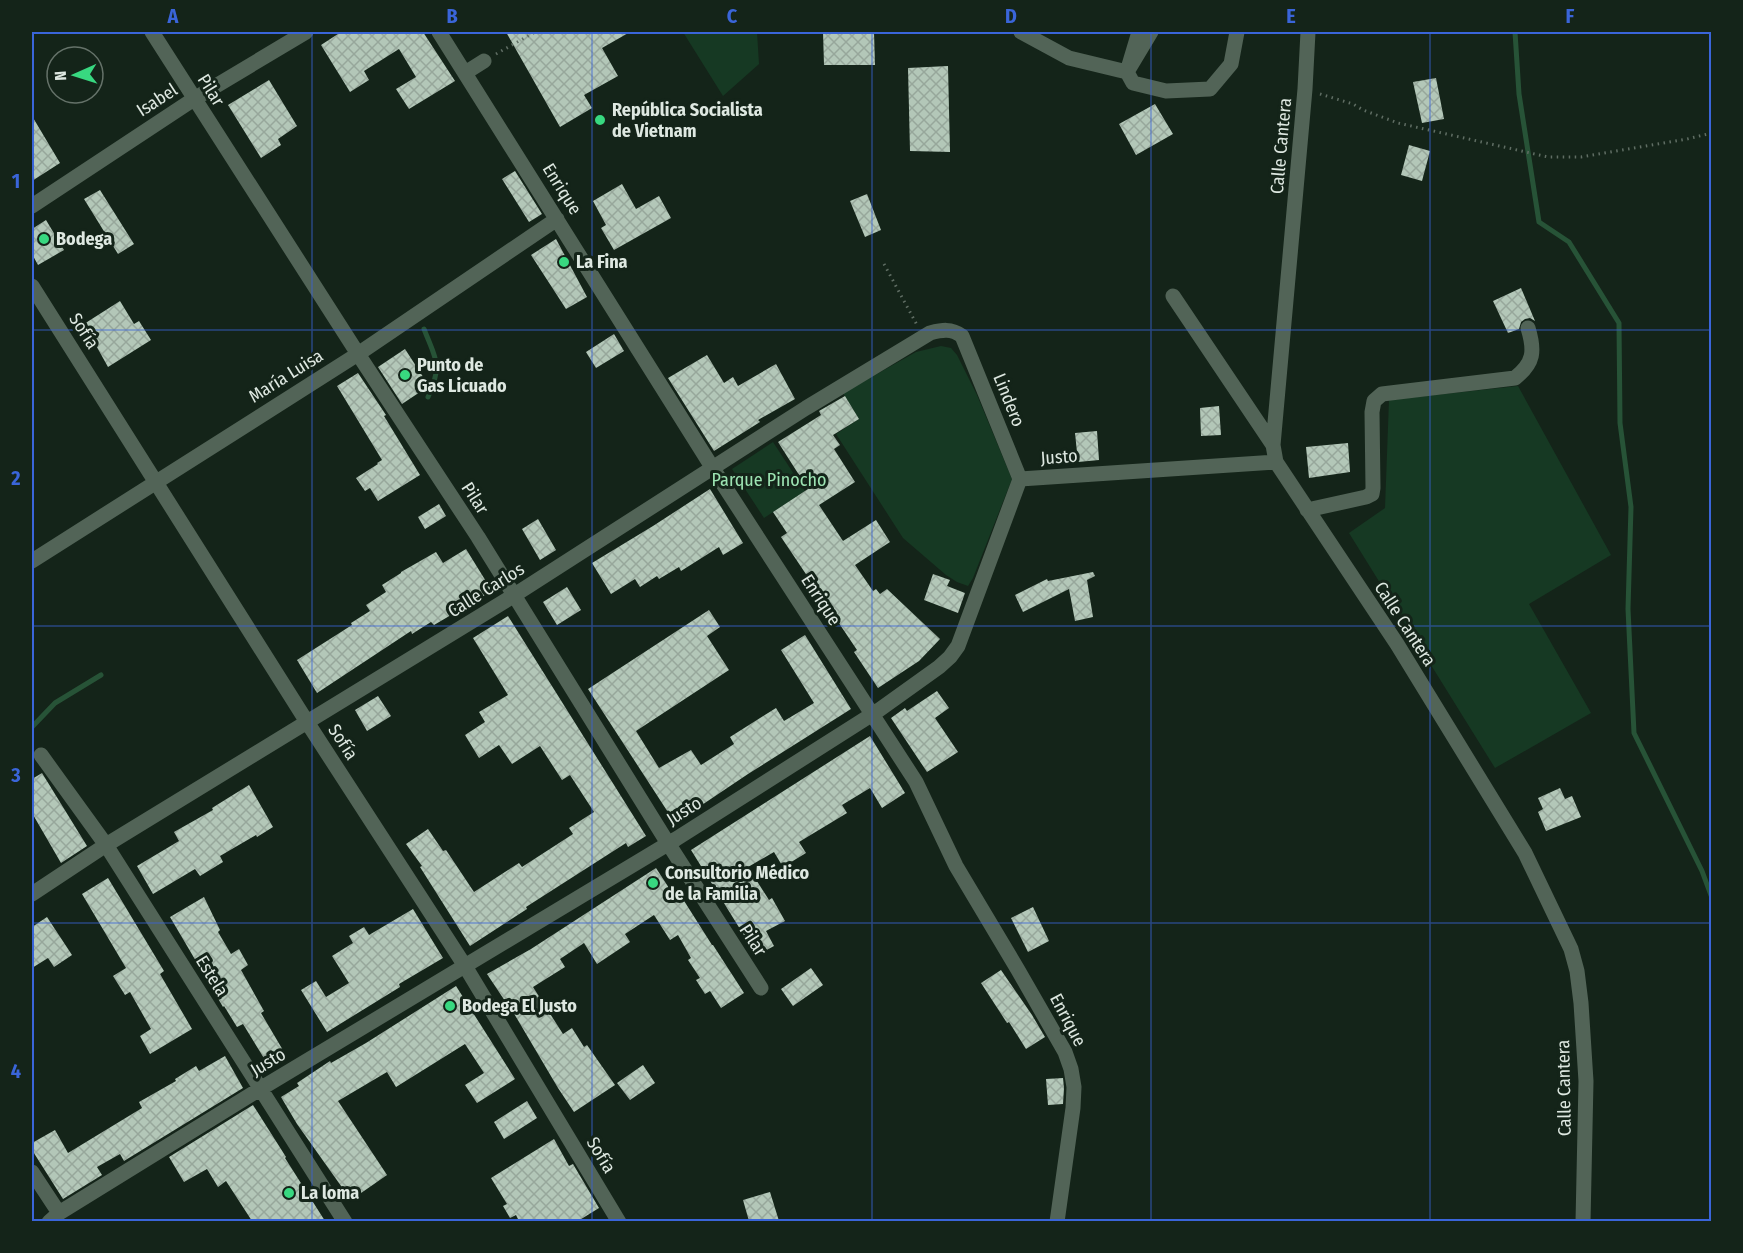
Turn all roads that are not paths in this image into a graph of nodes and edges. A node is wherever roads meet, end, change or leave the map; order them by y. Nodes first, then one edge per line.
1 (152, 32) edge
2 (306, 32) edge
3 (439, 32) edge
4 (1021, 32) edge
5 (1139, 32) edge
6 (1151, 32) edge
7 (1237, 32) edge
8 (1308, 32) edge
9 (484, 61) road end
10 (1127, 72) junction
11 (465, 73) junction
12 (194, 99) junction
13 (32, 206) edge
14 (557, 219) junction
15 (32, 286) edge
16 (1173, 296) dead end
17 (1528, 328) dead end
18 (962, 336) joint
19 (358, 354) junction
20 (1273, 446) junction
21 (1276, 462) junction
22 (712, 467) junction
23 (1020, 479) junction
24 (157, 482) junction
25 (1307, 510) junction
26 (32, 561) edge
27 (514, 596) junction
28 (872, 714) junction
29 (307, 722) junction
30 (41, 755) dead end
31 (106, 844) junction
32 (668, 844) junction
33 (32, 894) edge
34 (465, 966) junction
35 (760, 988) dead end
36 (260, 1089) junction
37 (32, 1172) edge
38 (54, 1217) edge
39 (345, 1221) edge
40 (619, 1221) edge
41 (1057, 1221) edge
42 (1582, 1221) edge

1 - 12 street, Pilar
2 - 12 street, Isabel
3 - 11 street, Enrique
4 - 10 street
5 - 10 street
6 - 10 street
7 - 10 street
8 - 20 street, Calle Cantera
9 - 11 street
11 - 14 street, Enrique
12 - 13 street, Isabel
12 - 19 street, Pilar
14 - 19 street, María Luisa
14 - 22 street, Enrique
15 - 24 street, Sofía
16 - 20 street
17 - 25 street
18 - 22 street, Calle Carlos
18 - 23 street, Lindero
19 - 24 street, María Luisa
19 - 27 street, Pilar
20 - 21 street, Calle Cantera
21 - 23 street, Justo
21 - 25 street, Calle Cantera
22 - 27 street, Calle Carlos
22 - 28 street, Enrique
23 - 28 street, Justo
24 - 26 street, María Luisa
24 - 29 street, Sofía
25 - 42 street, Calle Cantera
27 - 29 street, Calle Carlos
27 - 32 street, Pilar
28 - 32 street, Justo
28 - 41 street, Enrique
29 - 31 street, Calle Carlos
29 - 34 street, Sofía
30 - 31 street, Estela
31 - 33 street, Calle Carlos
31 - 36 street, Estela
32 - 34 street, Justo
32 - 35 street, Pilar
34 - 36 street, Justo
34 - 40 street, Sofía
36 - 38 street, Justo
36 - 39 street, Estela
37 - 38 street

